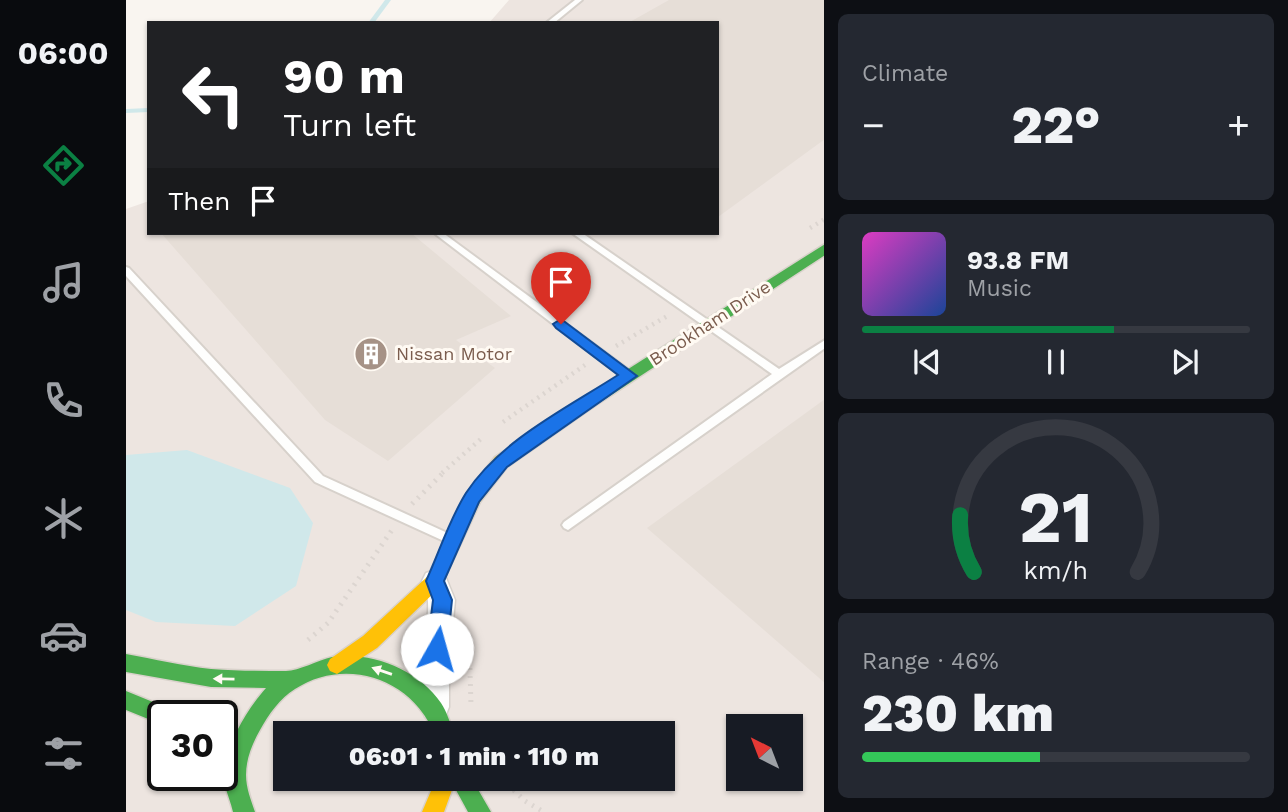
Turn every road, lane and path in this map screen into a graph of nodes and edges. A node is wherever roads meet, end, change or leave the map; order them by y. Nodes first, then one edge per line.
1 (579, 0) edge
2 (552, 21) edge
3 (441, 235) edge
4 (579, 235) edge
5 (824, 248) edge
6 (126, 270) edge
7 (707, 323) junction
8 (824, 343) edge
9 (779, 374) junction
10 (629, 376) junction
11 (568, 525) dead end
12 (452, 540) junction
13 (435, 581) junction
14 (353, 590) dead end
15 (469, 636) dead end
16 (302, 645) dead end
17 (126, 663) edge
18 (337, 665) junction
19 (292, 680) junction
20 (126, 700) edge
21 (435, 708) junction
22 (147, 709) edge
23 (471, 712) dead end
24 (440, 721) edge
25 (238, 772) edge
26 (238, 791) edge
27 (441, 791) edge
28 (467, 791) edge
29 (514, 791) edge
30 (244, 812) edge
31 (433, 812) edge
32 (480, 812) edge
33 (544, 812) edge

1 - 2 lane
3 - 10 lane
4 - 7 lane
5 - 7 street, Brookham Drive
6 - 12 lane
7 - 9 lane
7 - 10 street, Brookham Drive
8 - 9 lane
9 - 11 lane
10 - 12 street, Brookham Drive
12 - 13 street, Brookham Drive
13 - 18 street, Brookham Drive
13 - 21 street
14 - 16 path
15 - 23 path
19 -> 17 street
18 - 19 street
21 -> 18 street
19 - 25 street
20 - 22 street
21 - 24 street
26 - 30 street
27 - 31 street
28 - 32 street
29 - 33 path

